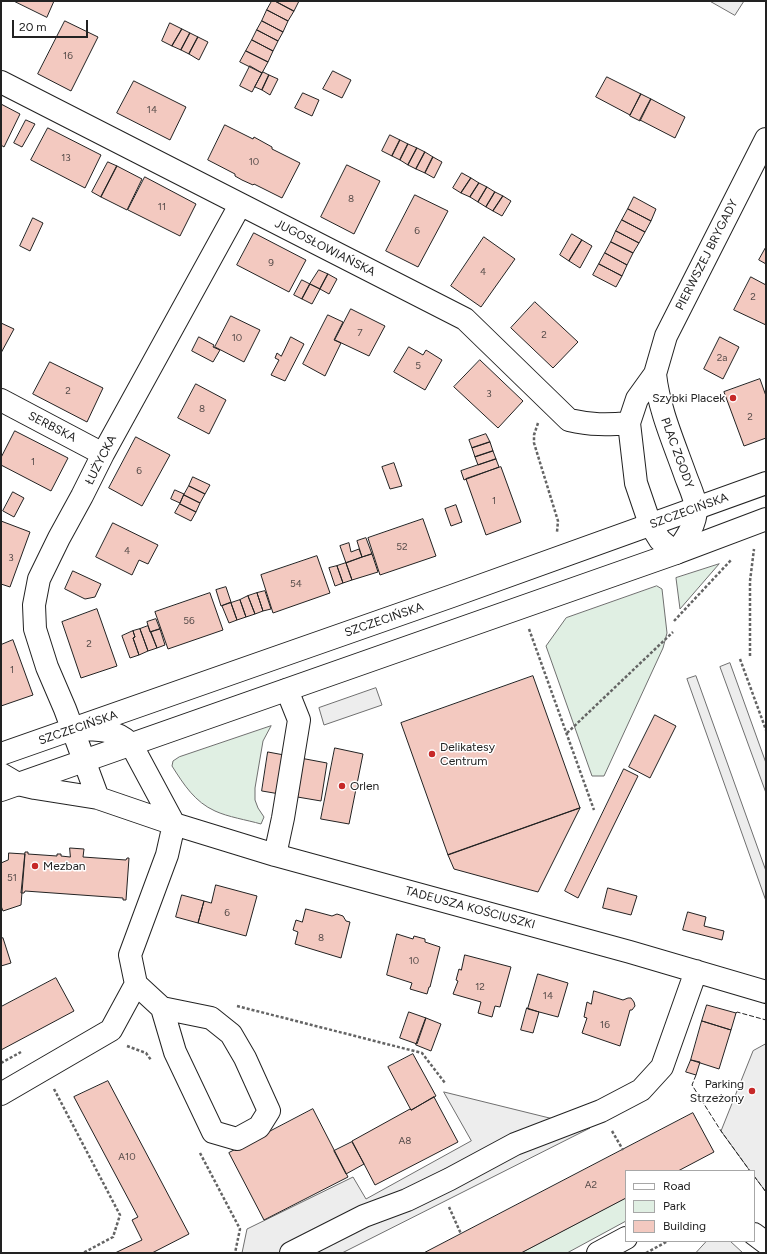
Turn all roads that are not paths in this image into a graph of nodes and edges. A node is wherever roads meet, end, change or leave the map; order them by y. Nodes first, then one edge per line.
1 (1, 82) edge
2 (766, 140) edge
3 (240, 205) junction
4 (655, 374) junction
5 (1, 400) edge
6 (629, 423) junction
7 (103, 454) junction
8 (766, 483) edge
9 (696, 508) junction
10 (766, 519) edge
11 (650, 524) junction
12 (676, 553) junction
13 (287, 690) junction
14 (73, 729) junction
15 (131, 744) junction
16 (1, 754) edge
17 (84, 760) junction
18 (7, 782) edge
19 (98, 798) junction
20 (174, 824) junction
21 (275, 855) junction
22 (696, 971) junction
23 (136, 984) junction
24 (766, 992) edge
25 (162, 1008) junction
26 (1, 1094) edge
27 (755, 1235) edge
28 (625, 1239) edge
29 (766, 1243) edge
30 (291, 1253) edge
31 (598, 1253) edge

1 - 3 street, JUGOSŁOWIAŃSKA
2 - 4 street, PIERWSZEJ BRYGADY
3 - 6 street, JUGOSŁOWIAŃSKA
3 - 7 street, ŁUŻYCKA
4 - 6 street
4 - 9 street, PLAC ZGODY
5 - 7 street, SERBSKA
6 - 11 street
7 - 14 street, ŁUŻYCKA
8 - 9 street, SZCZECIŃSKA
9 - 11 street, SZCZECIŃSKA
9 - 12 street
10 - 12 street
11 - 12 street
11 - 14 street, SZCZECIŃSKA
12 - 13 street
13 - 15 street
13 - 21 street
14 - 15 street
14 - 16 street, SZCZECIŃSKA
14 - 17 street, ŁUŻYCKA
15 - 17 street
15 - 20 street
17 - 18 street
17 - 19 street
18 - 19 street, TADEUSZA KOŚCIUSZKI
19 - 20 street, TADEUSZA KOŚCIUSZKI
20 - 21 street, TADEUSZA KOŚCIUSZKI
20 - 23 street
21 - 22 street, TADEUSZA KOŚCIUSZKI
22 - 24 street, TADEUSZA KOŚCIUSZKI
22 - 30 street
23 - 25 street
23 - 26 street
25 - 25 street
27 - 29 street
28 - 31 street

